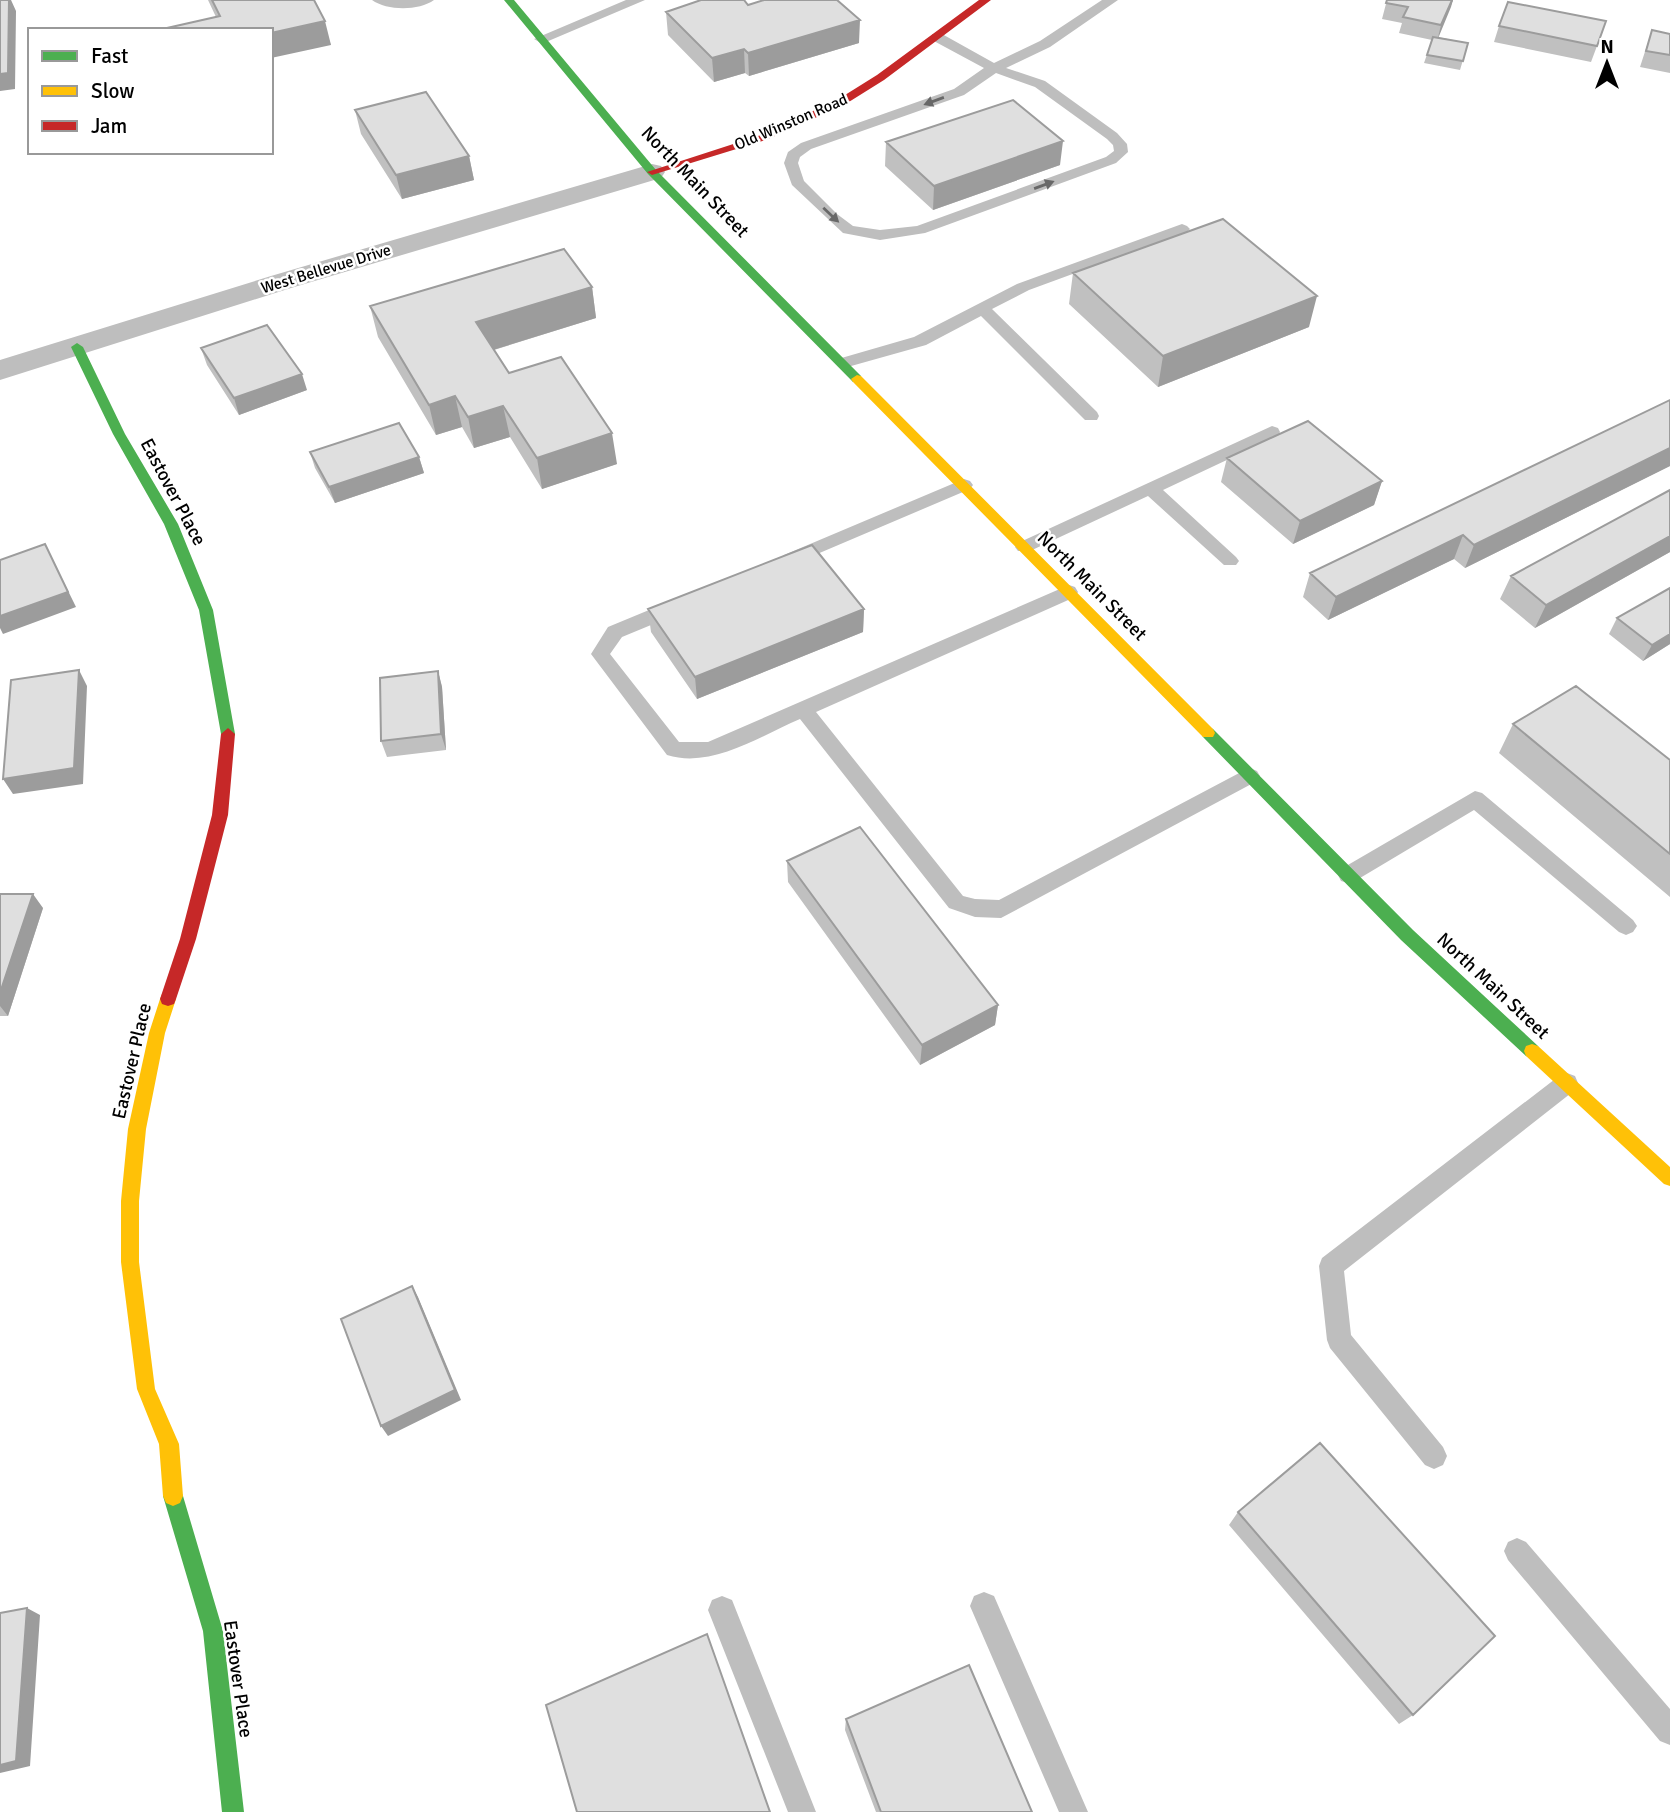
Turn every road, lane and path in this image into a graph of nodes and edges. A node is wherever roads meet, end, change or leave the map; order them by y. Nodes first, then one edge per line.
1 (379, 0) edge
2 (427, 0) edge
3 (509, 0) edge
4 (986, 0) edge
5 (1111, 0) edge
6 (628, 2) edge
7 (937, 37) junction
8 (541, 39) junction
9 (994, 68) junction
10 (653, 172) junction
11 (1182, 229) dead end
12 (982, 308) junction
13 (77, 347) junction
14 (844, 363) junction
15 (0, 370) edge
16 (1091, 416) dead end
17 (1272, 432) dead end
18 (964, 485) junction
19 (1150, 488) junction
20 (1024, 547) junction
21 (1230, 561) dead end
22 (777, 564) edge
23 (1069, 592) junction
24 (690, 600) edge
25 (803, 709) junction
26 (1250, 776) junction
27 (1348, 875) junction
28 (1626, 926) dead end
29 (1567, 1083) junction
30 (1670, 1178) edge
31 (1434, 1456) dead end
32 (1517, 1552) dead end
33 (984, 1606) dead end
34 (722, 1610) dead end
35 (1670, 1731) edge
36 (233, 1812) edge
37 (802, 1812) edge
38 (1074, 1812) edge

1 - 2 lane
3 - 8 street, North Main Street
4 - 7 street, Old Winston Road
5 - 9 lane
6 - 8 lane
7 - 9 lane
7 - 10 street, Old Winston Road
8 - 10 street, North Main Street
9 -> 9 lane
10 - 13 street, West Bellevue Drive
10 - 14 street, North Main Street
11 - 12 lane
12 - 14 lane
12 - 16 lane
13 - 15 street, West Bellevue Drive
13 - 36 street, Eastover Place
14 - 18 street, North Main Street
17 - 19 lane
18 - 20 street, North Main Street
18 - 22 lane
19 - 20 lane
19 - 21 lane
20 - 23 street, North Main Street
23 - 25 lane
23 - 26 street, North Main Street
24 - 25 lane
25 - 26 lane
26 - 27 street, North Main Street
27 - 28 lane
27 - 29 street, North Main Street
29 - 30 street, North Main Street
29 - 31 lane
32 - 35 lane
33 - 38 lane
34 - 37 lane

